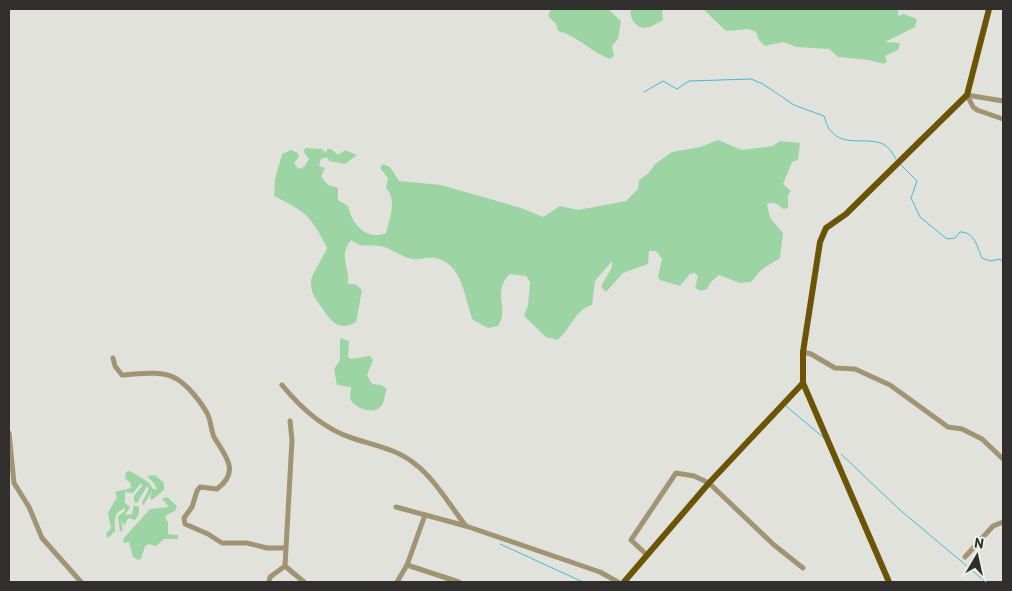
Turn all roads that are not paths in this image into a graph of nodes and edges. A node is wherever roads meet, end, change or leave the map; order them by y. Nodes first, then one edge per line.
1 (989, 9) edge
2 (967, 95) junction
3 (1003, 101) edge
4 (1003, 120) edge
5 (803, 352) junction
6 (113, 358) dead end
7 (804, 383) junction
8 (282, 385) dead end
9 (290, 421) dead end
10 (9, 432) edge
11 (1003, 459) edge
12 (709, 483) junction
13 (396, 507) dead end
14 (425, 515) junction
15 (1003, 522) edge
16 (466, 526) junction
17 (285, 548) junction
18 (647, 555) junction
19 (965, 557) dead end
20 (407, 565) junction
21 (285, 566) junction
22 (803, 568) dead end
23 (82, 582) edge
24 (269, 582) edge
25 (304, 582) edge
26 (397, 582) edge
27 (459, 582) edge
28 (618, 582) edge
29 (624, 582) edge
30 (890, 582) edge

1 - 2 main road
2 - 3 street
2 - 4 street
2 - 5 main road
5 - 7 main road
5 - 11 street
6 - 17 street
7 - 12 main road
7 - 30 main road
8 - 16 street
9 - 17 street
10 - 23 street
12 - 18 main road
12 - 18 street
12 - 22 street
13 - 14 street
14 - 16 street
14 - 20 street
15 - 19 street
16 - 28 street
17 - 21 street
18 - 29 main road
20 - 26 street
20 - 27 street
21 - 24 street
21 - 25 street

